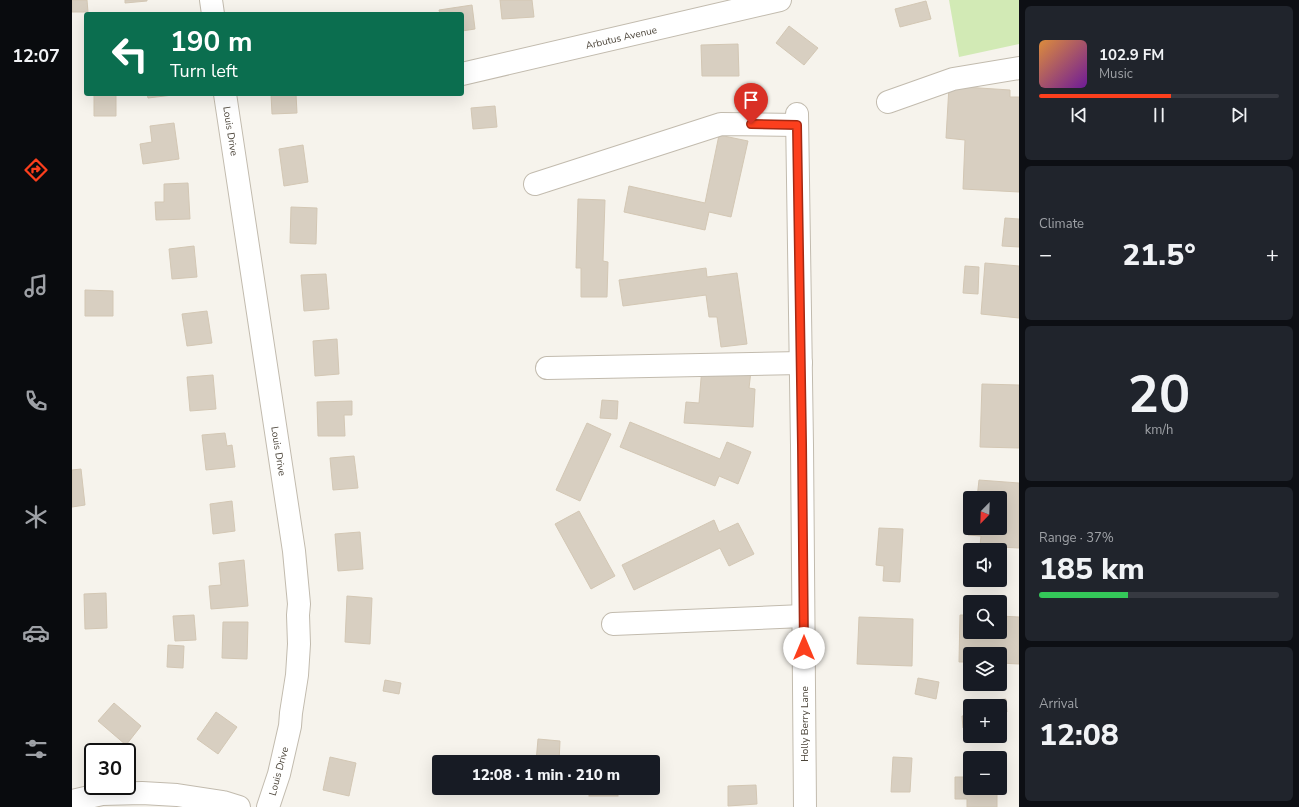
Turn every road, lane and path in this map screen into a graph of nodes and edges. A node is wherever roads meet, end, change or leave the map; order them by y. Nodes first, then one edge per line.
1 (211, 0) edge
2 (780, 0) edge
3 (213, 12) edge
4 (1019, 68) edge
5 (464, 74) edge
6 (225, 96) edge
7 (888, 102) dead end
8 (535, 184) dead end
9 (801, 363) junction
10 (547, 368) dead end
11 (803, 616) junction
12 (613, 624) dead end
13 (72, 801) edge
14 (239, 807) edge
15 (268, 807) edge
16 (805, 807) edge

1 - 3 street
2 - 5 street, Arbutus Avenue
4 - 7 street
6 - 15 street, Louis Drive
8 - 9 street, Holly Berry Lane
9 - 10 street
9 - 11 street, Holly Berry Lane
11 - 12 street
11 - 16 street, Holly Berry Lane
13 - 14 street

